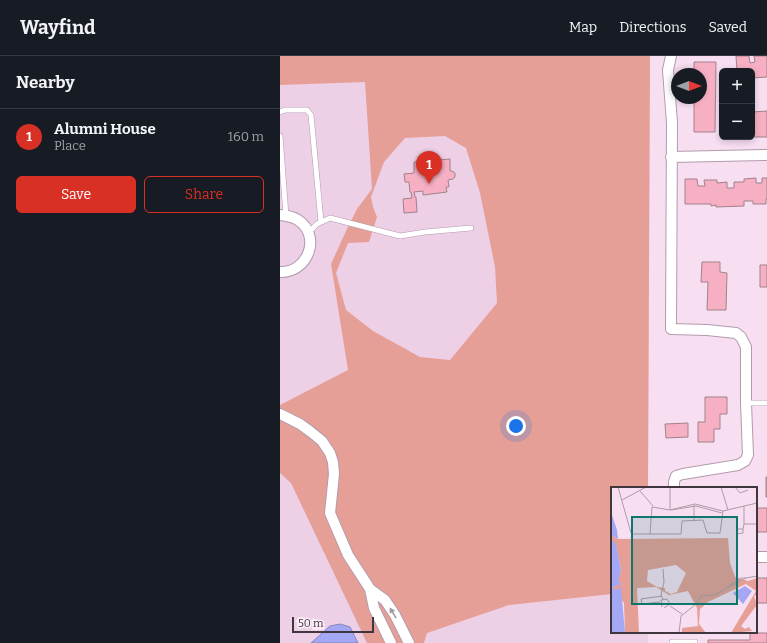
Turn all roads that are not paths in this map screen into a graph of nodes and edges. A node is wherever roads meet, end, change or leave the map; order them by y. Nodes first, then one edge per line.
1 (671, 56) edge
2 (280, 112) edge
3 (280, 136) edge
4 (767, 155) edge
5 (671, 157) junction
6 (283, 216) edge
7 (321, 222) junction
8 (471, 228) dead end
9 (308, 233) junction
10 (280, 272) edge
11 (746, 403) junction
12 (767, 403) edge
13 (280, 414) edge
14 (674, 487) edge
15 (757, 556) edge
16 (767, 557) edge
17 (370, 589) junction
18 (391, 643) edge
19 (409, 643) edge
20 (672, 643) edge
21 (695, 643) edge

1 - 5 street
2 - 7 lane
3 - 6 lane
4 - 5 street
5 - 11 street
6 - 9 street
7 - 8 lane
7 - 9 lane
9 - 10 street
11 - 12 lane
11 - 14 street
13 - 17 street
15 - 16 street
17 - 18 street
19 -> 17 street
20 - 21 lane

